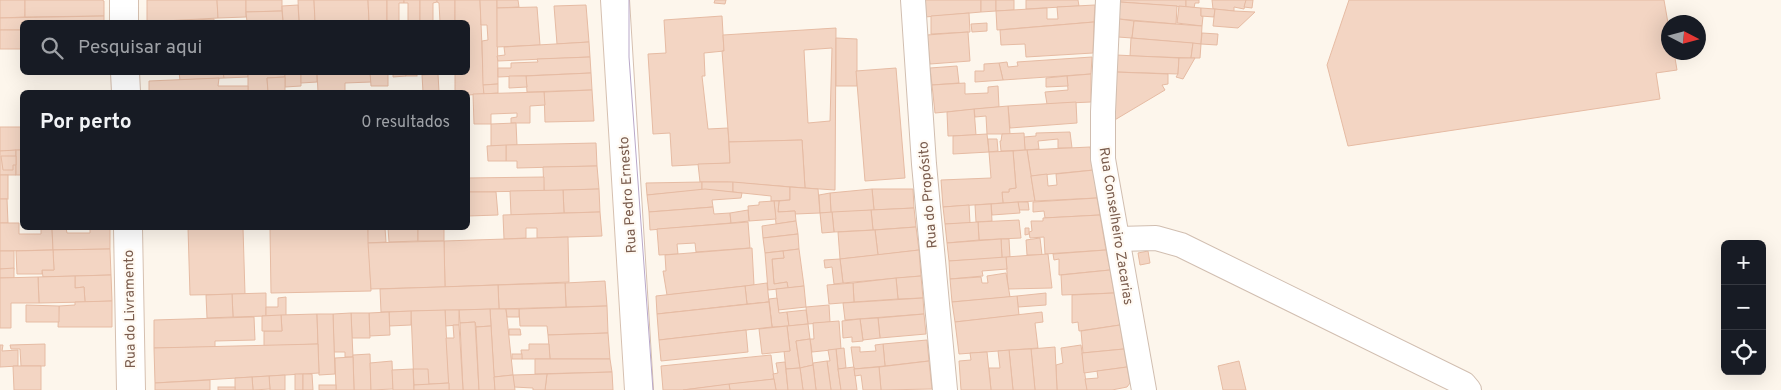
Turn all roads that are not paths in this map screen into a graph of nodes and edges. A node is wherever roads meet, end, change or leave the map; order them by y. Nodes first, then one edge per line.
1 (124, 0) edge
2 (615, 0) edge
3 (913, 0) edge
4 (1108, 0) edge
5 (124, 20) edge
6 (125, 75) edge
7 (126, 90) edge
8 (128, 230) edge
9 (1118, 239) junction
10 (131, 390) edge
11 (639, 390) edge
12 (945, 390) edge
13 (1144, 390) edge
14 (1469, 390) edge

1 - 5 street
2 - 11 street, Rua Pedro Ernesto
3 - 12 street, Rua do Propósito
4 - 9 street, Rua Conselheiro Zacarias
6 - 7 street
8 - 10 street, Rua do Livramento
9 - 13 street, Rua Conselheiro Zacarias
9 - 14 street

